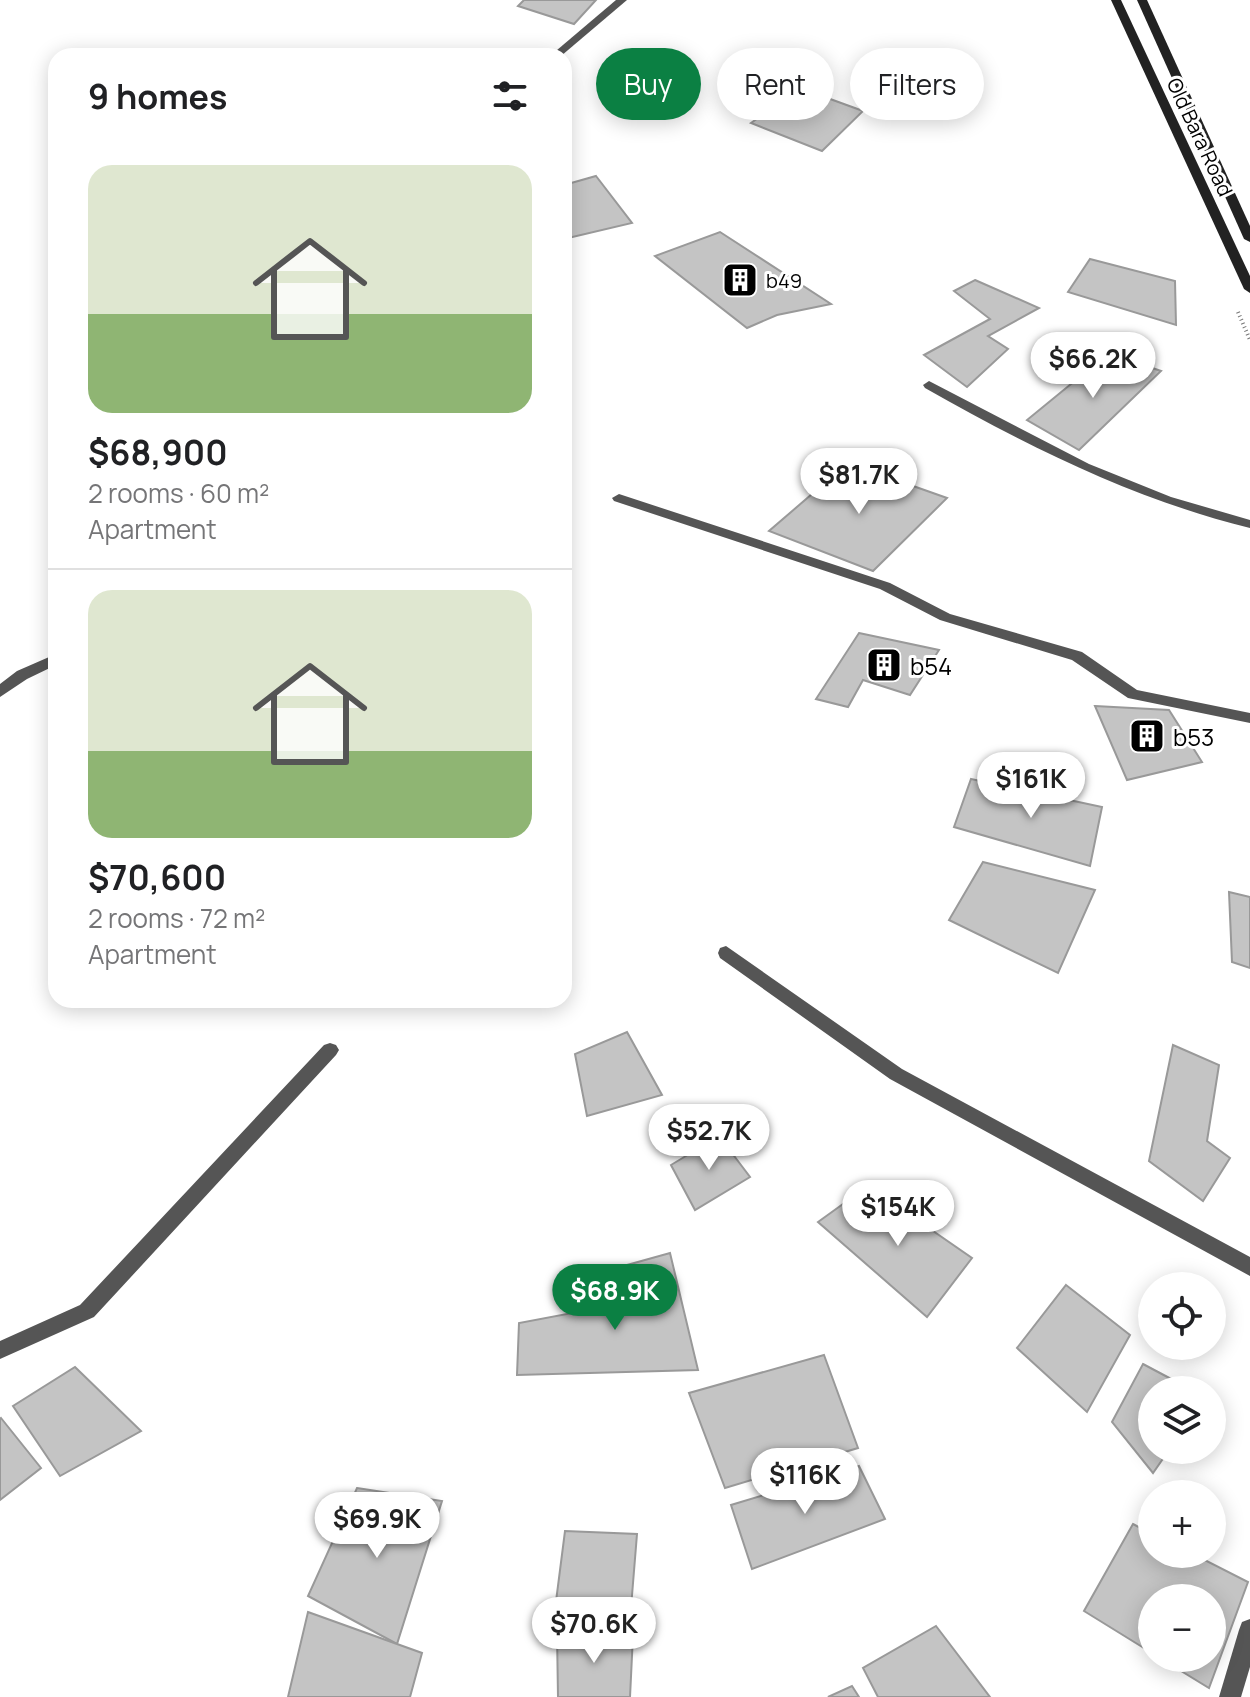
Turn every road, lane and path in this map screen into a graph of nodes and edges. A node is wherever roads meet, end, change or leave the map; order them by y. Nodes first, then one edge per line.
1 (622, 0) edge
2 (1116, 0) edge
3 (1142, 0) edge
4 (565, 48) edge
5 (1250, 239) edge
6 (1250, 289) edge
7 (929, 385) dead end
8 (619, 498) dead end
9 (1250, 524) edge
10 (48, 663) edge
11 (0, 692) edge
12 (1250, 718) edge
13 (726, 953) dead end
14 (330, 1050) dead end
15 (1250, 1267) edge
16 (0, 1350) edge
17 (1250, 1630) edge
18 (1230, 1697) edge

1 - 4 street
2 - 6 main road, Old Bara Road
3 - 5 main road
7 - 9 street
8 - 12 street
10 - 11 street
13 - 15 street
14 - 16 street
17 - 18 street

